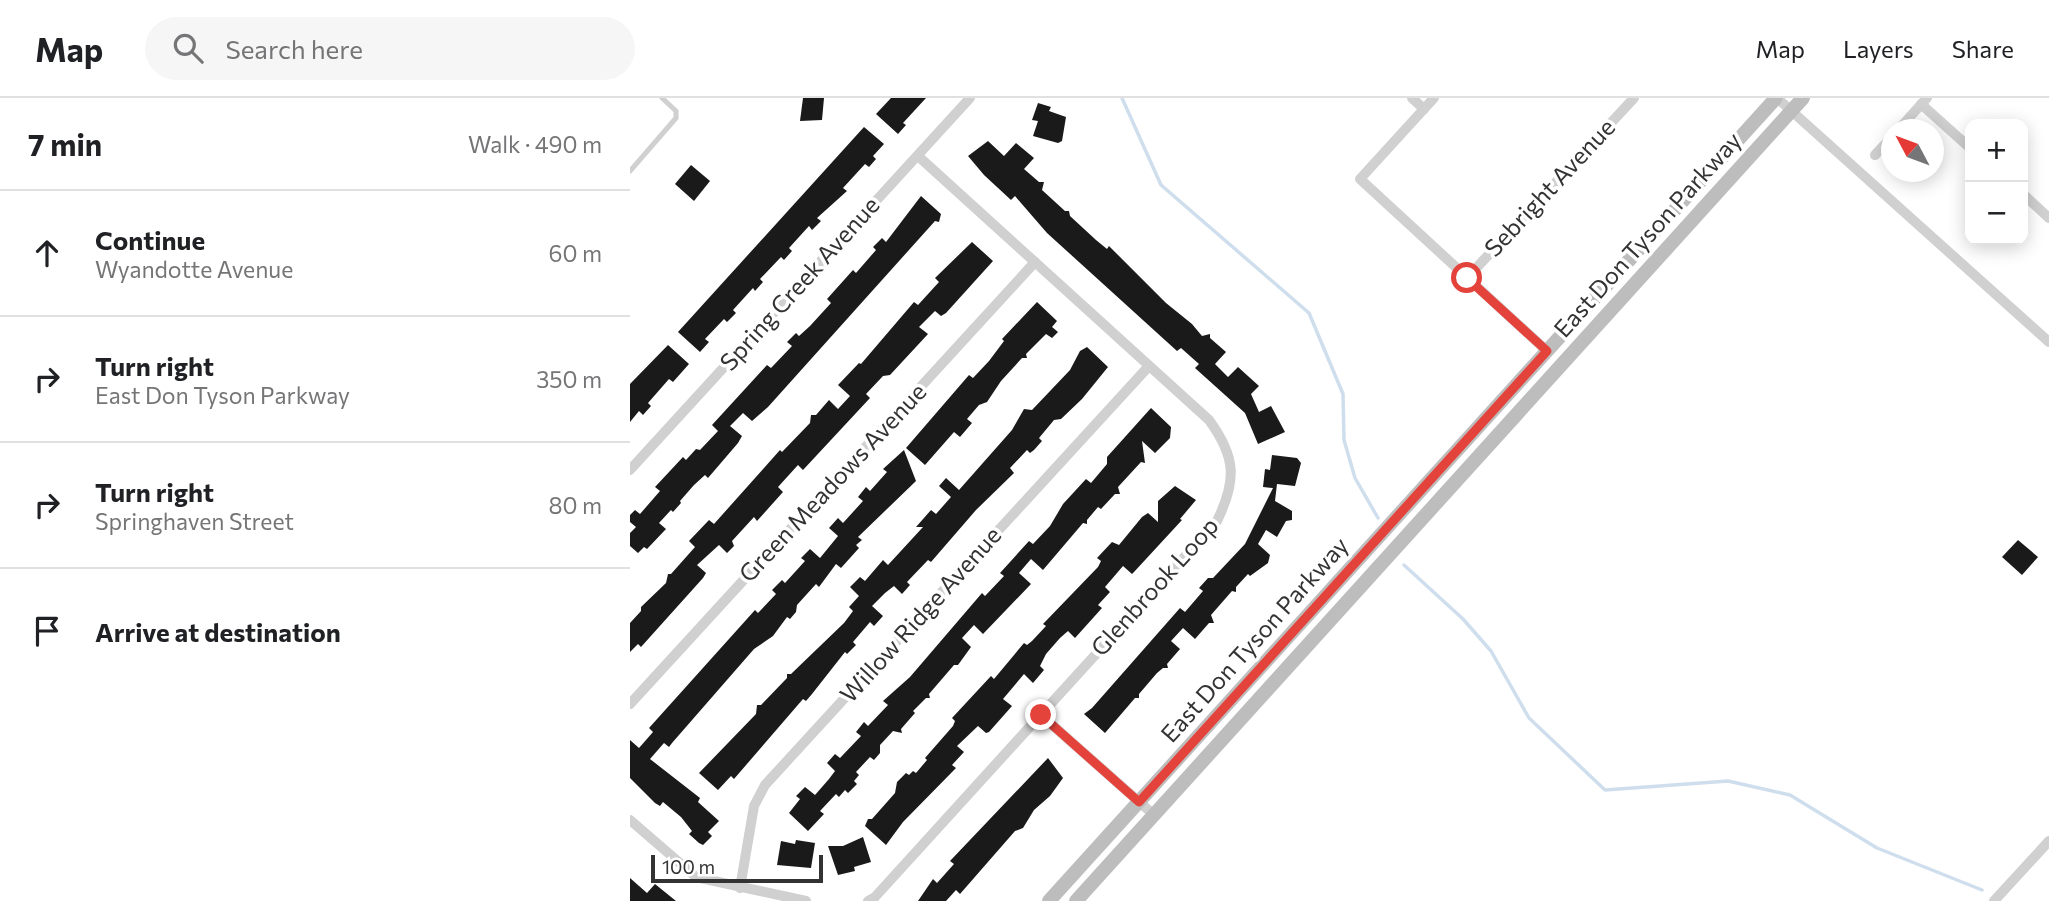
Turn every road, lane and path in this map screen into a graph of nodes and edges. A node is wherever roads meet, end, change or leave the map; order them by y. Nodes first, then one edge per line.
1 (662, 98) edge
2 (970, 98) edge
3 (1412, 98) edge
4 (1434, 98) edge
5 (1634, 98) edge
6 (1777, 98) edge
7 (1803, 98) edge
8 (1924, 101) edge
9 (1424, 109) junction
10 (1791, 111) junction
11 (1908, 119) edge
12 (1965, 143) edge
13 (1881, 149) edge
14 (1875, 155) dead end
15 (918, 156) junction
16 (630, 171) edge
17 (2028, 199) edge
18 (2049, 218) edge
19 (1035, 262) junction
20 (1467, 278) junction
21 (2049, 342) edge
22 (1547, 351) junction
23 (1149, 366) junction
24 (630, 470) edge
25 (630, 704) edge
26 (1041, 715) junction
27 (1139, 802) junction
28 (1154, 815) junction
29 (630, 820) edge
30 (2049, 841) edge
31 (740, 888) junction
32 (806, 901) edge
33 (868, 901) edge
34 (1049, 901) edge
35 (1076, 901) edge
36 (1994, 901) edge

1 - 16 lane
2 - 15 street, Spring Creek Avenue
3 - 9 street
4 - 9 street
5 - 20 street, Sebright Avenue
6 - 10 street
6 - 22 main road, East Don Tyson Parkway
7 - 10 main road, East Don Tyson Parkway
8 - 11 street
8 - 12 street
9 - 20 street
10 - 21 street
10 - 28 main road, East Don Tyson Parkway
13 - 14 street
15 - 19 street, Glenbrook Loop
15 - 24 street, Spring Creek Avenue
17 - 18 street
19 - 23 street, Glenbrook Loop
19 - 25 street, Green Meadows Avenue
20 - 22 street
22 - 27 main road, East Don Tyson Parkway
23 - 26 street, Glenbrook Loop
23 - 31 street, Willow Ridge Avenue
26 - 27 street
26 - 33 street, Glenbrook Loop
27 - 28 street
27 - 34 main road, East Don Tyson Parkway
28 - 35 main road, East Don Tyson Parkway
29 - 31 street
30 - 36 street
31 - 32 street

